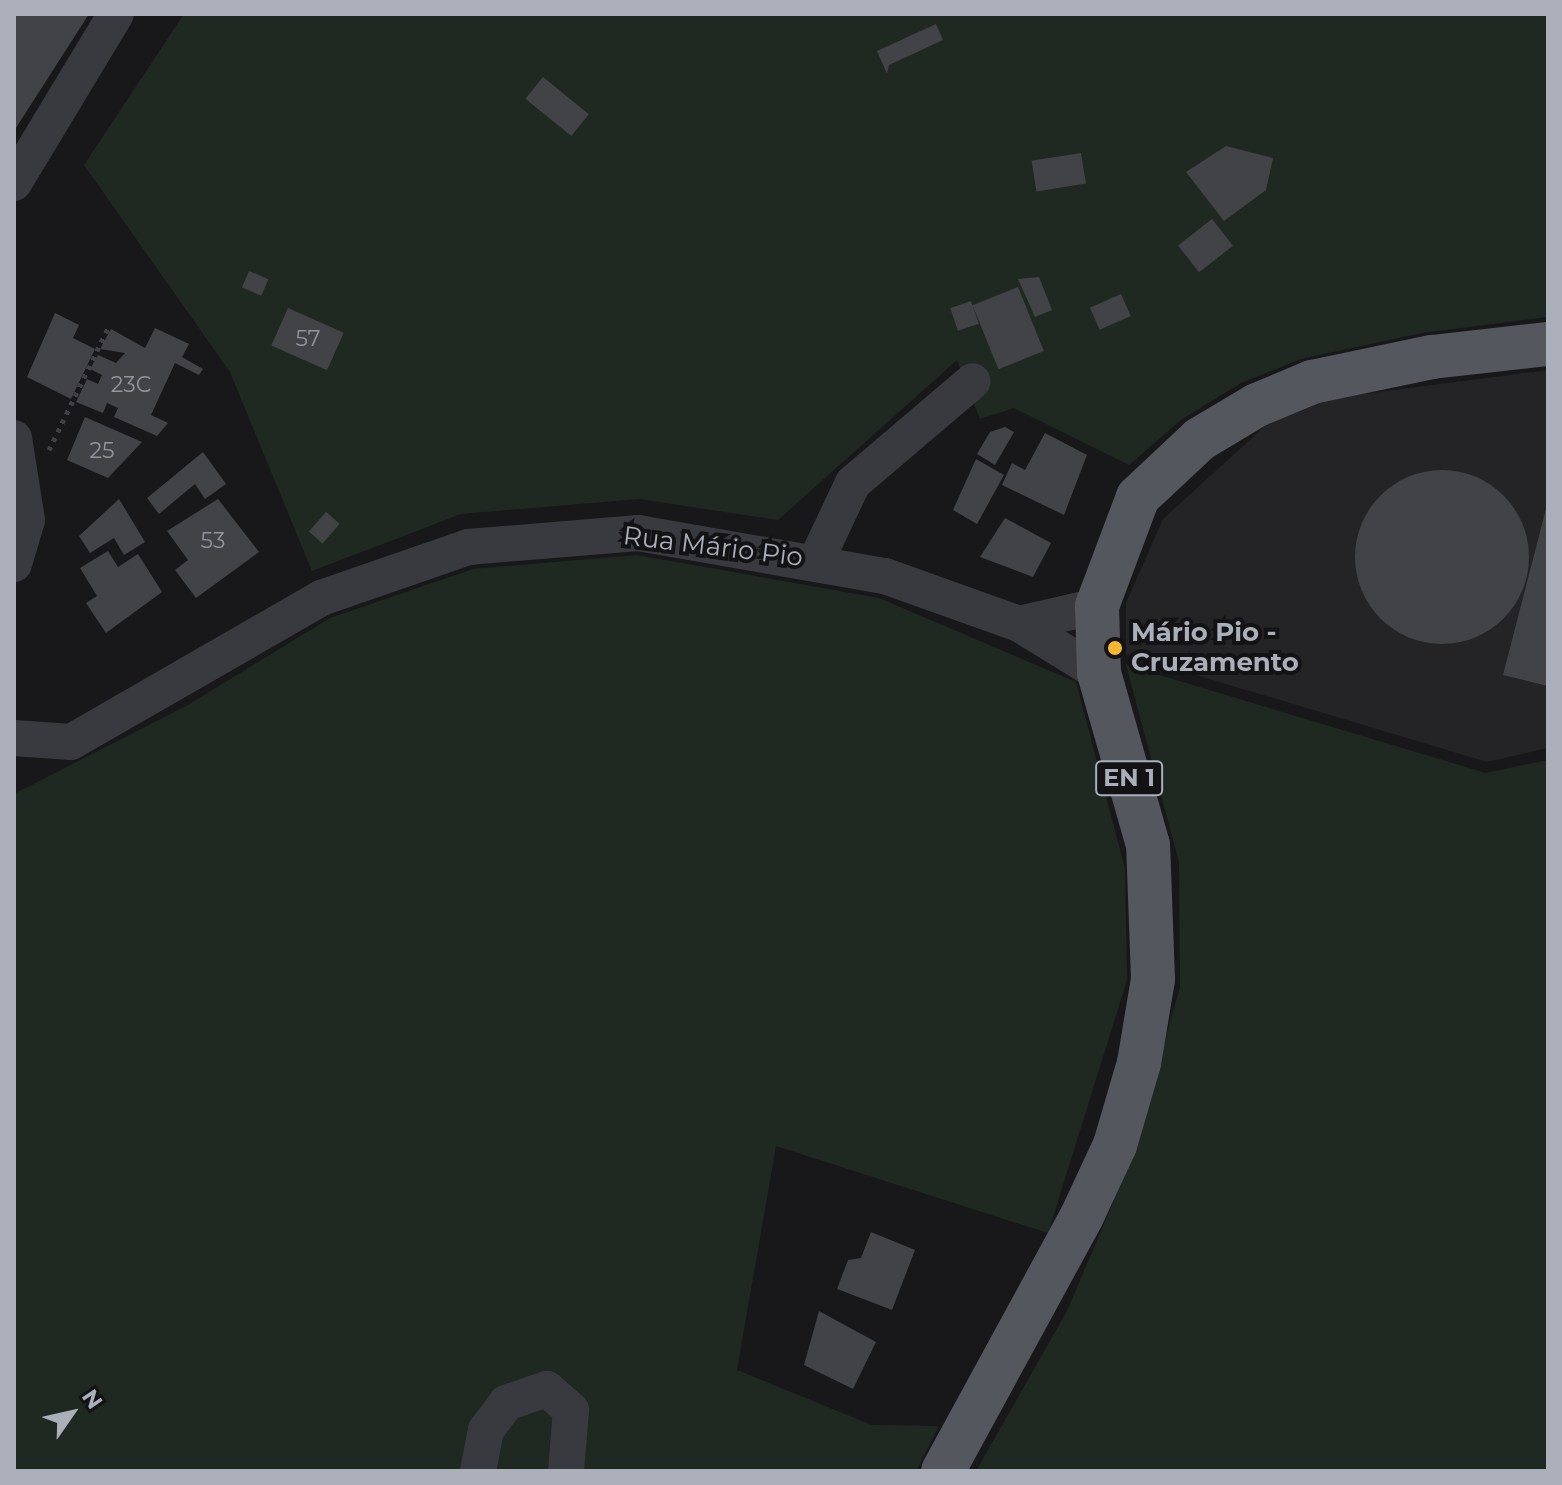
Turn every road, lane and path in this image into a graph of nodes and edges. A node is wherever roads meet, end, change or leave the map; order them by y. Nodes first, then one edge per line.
1 (116, 14) edge
2 (14, 183) edge
3 (108, 328) dead end
4 (1548, 344) edge
5 (973, 381) dead end
6 (14, 438) edge
7 (25, 483) junction
8 (817, 559) junction
9 (14, 564) edge
10 (1097, 606) junction
11 (1019, 624) junction
12 (1099, 673) junction
13 (17, 744) edge
14 (478, 1471) edge
15 (566, 1471) edge
16 (943, 1471) edge

1 - 2 street
3 - 7 path
4 - 10 main road, EN 1
5 - 8 street
6 - 7 street
7 - 9 street
8 - 11 street, Rua Mário Pio
8 - 13 street, Rua Mário Pio
10 - 11 street
10 - 12 main road, EN 1
11 - 12 street, Rua Mário Pio
12 - 16 main road, EN 1
14 - 15 street

